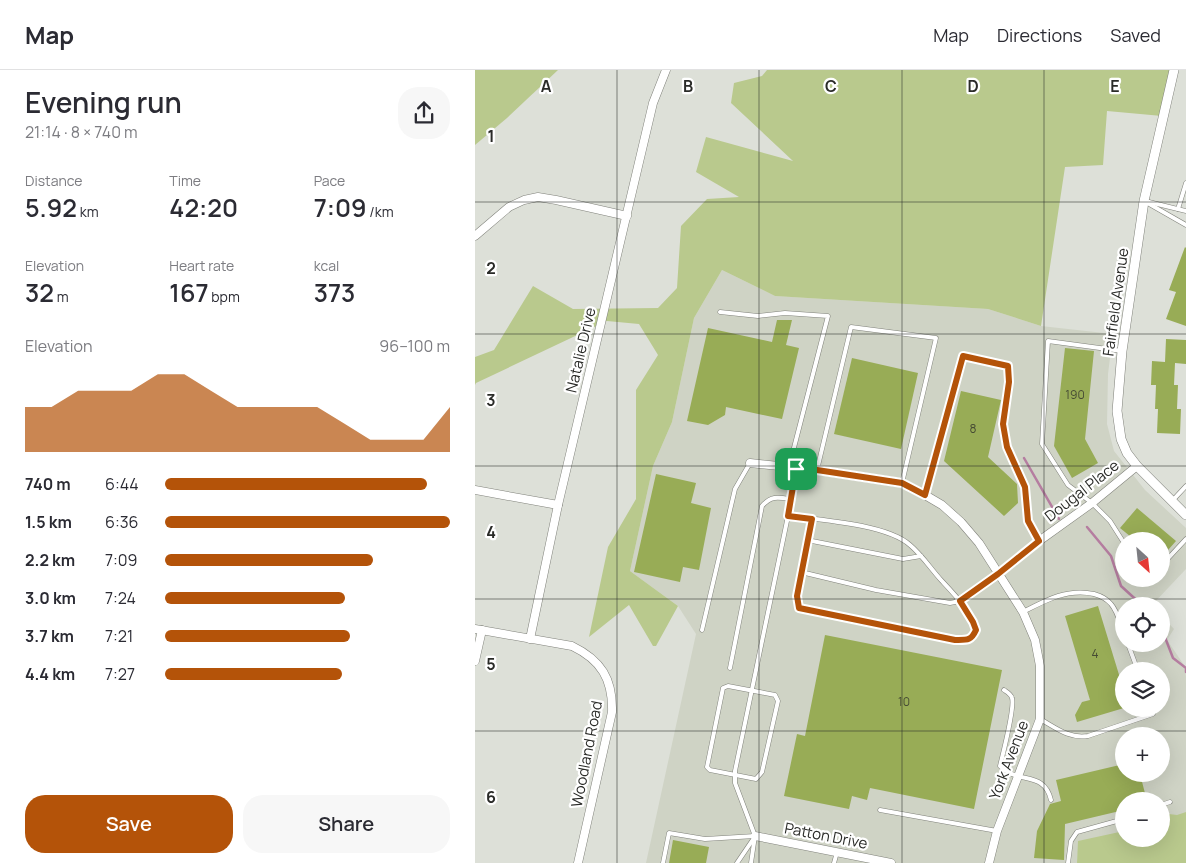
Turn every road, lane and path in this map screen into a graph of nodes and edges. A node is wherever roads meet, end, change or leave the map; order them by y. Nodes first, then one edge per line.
1 (666, 70) edge
2 (1174, 70) edge
3 (1186, 183) edge
4 (1144, 201) junction
5 (1178, 209) junction
6 (1186, 211) edge
7 (627, 216) junction
8 (1186, 225) edge
9 (475, 236) edge
10 (720, 312) dead end
11 (1122, 351) junction
12 (750, 463) joint
13 (1137, 466) junction
14 (792, 468) junction
15 (817, 470) junction
16 (902, 483) junction
17 (1186, 486) edge
18 (475, 490) edge
19 (925, 495) junction
20 (790, 499) junction
21 (1171, 502) junction
22 (1092, 504) junction
23 (558, 505) junction
24 (1186, 515) edge
25 (788, 516) junction
26 (812, 519) junction
27 (1117, 532) edge
28 (807, 540) junction
29 (1186, 540) edge
30 (1039, 541) junction
31 (921, 556) junction
32 (1170, 557) edge
33 (801, 572) junction
34 (998, 574) junction
35 (960, 601) junction
36 (1023, 612) junction
37 (1115, 613) edge
38 (479, 630) edge
39 (702, 630) dead end
40 (530, 639) junction
41 (475, 661) edge
42 (730, 668) dead end
43 (752, 690) junction
44 (1004, 690) dead end
45 (1144, 717) edge
46 (1040, 719) junction
47 (735, 776) junction
48 (1017, 777) junction
49 (1051, 800) dead end
50 (880, 810) dead end
51 (1115, 821) edge
52 (997, 831) junction
53 (755, 836) junction
54 (837, 852) junction
55 (855, 859) edge
56 (578, 863) edge
57 (663, 863) edge
58 (737, 863) edge
59 (751, 863) edge
60 (834, 863) edge
61 (891, 863) edge
62 (989, 863) edge
63 (1068, 863) edge

1 - 7 street, Natalie Drive
2 - 4 street, Fairfield Avenue
3 - 5 lane
4 - 5 lane
4 - 8 lane
4 - 11 street, Fairfield Avenue
5 - 6 lane
7 - 9 street
7 - 23 street, Natalie Drive
10 - 14 lane
11 - 13 street, Fairfield Avenue
11 - 22 lane
12 - 14 street, York Avenue
12 - 39 lane
13 - 21 street, Fairfield Avenue
13 - 22 street, Dougal Place
14 - 15 street, York Avenue
14 - 20 lane
15 - 16 street, York Avenue
15 - 16 lane
16 - 19 street, York Avenue
17 - 21 lane
18 - 23 street
19 - 30 lane
19 - 34 street, York Avenue
20 - 25 lane
20 - 42 lane
21 - 24 street, Fairfield Avenue
22 - 27 lane
22 - 30 street, Dougal Place
23 - 40 street, Natalie Drive
25 - 26 lane
25 - 43 lane
26 - 28 lane
26 - 31 lane
28 - 31 lane
28 - 33 lane
29 - 32 lane
30 - 34 street, Dougal Place
31 - 35 lane
33 - 35 lane
33 - 35 lane
34 - 35 lane
34 - 36 street, York Avenue
36 - 37 lane
36 - 46 street, York Avenue
38 - 40 street, Woodland Road
38 - 41 street
40 - 56 street, Woodland Road
43 - 47 lane
43 - 47 lane
43 - 47 lane
44 - 48 lane
45 - 46 lane
46 - 48 street, York Avenue
47 - 53 lane
48 - 49 lane
48 - 52 street, York Avenue
50 - 52 lane
51 - 63 lane
52 - 62 street, York Avenue
53 - 54 street, Patton Drive
53 - 57 lane
53 - 58 lane
53 - 59 lane
54 - 55 street, Patton Drive
54 - 60 lane
55 - 61 street, Patton Drive

